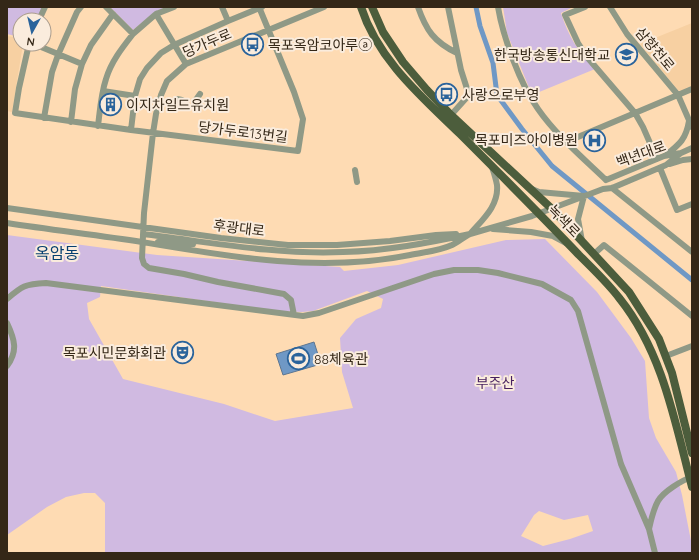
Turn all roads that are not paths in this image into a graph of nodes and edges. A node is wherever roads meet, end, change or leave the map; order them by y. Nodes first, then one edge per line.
1 (81, 7) edge
2 (106, 7) edge
3 (174, 7) edge
4 (222, 7) edge
5 (260, 7) edge
6 (324, 7) edge
7 (361, 7) edge
8 (372, 7) edge
9 (418, 7) edge
10 (448, 7) edge
11 (498, 7) edge
12 (585, 7) edge
13 (610, 7) edge
14 (113, 14) junction
15 (156, 14) junction
16 (228, 21) junction
17 (269, 30) junction
18 (133, 34) junction
19 (174, 45) junction
20 (27, 52) edge
21 (51, 52) edge
22 (456, 53) junction
23 (58, 55) junction
24 (82, 64) junction
25 (186, 64) junction
26 (692, 89) edge
27 (103, 91) junction
28 (200, 94) dead end
29 (678, 95) junction
30 (135, 96) junction
31 (182, 100) dead end
32 (195, 101) dead end
33 (171, 106) dead end
34 (635, 113) junction
35 (451, 115) junction
36 (44, 118) junction
37 (71, 122) junction
38 (691, 122) edge
39 (98, 126) junction
40 (692, 127) edge
41 (131, 130) junction
42 (153, 134) junction
43 (566, 142) junction
44 (692, 148) edge
45 (681, 153) junction
46 (664, 156) junction
47 (657, 159) junction
48 (692, 159) edge
49 (492, 166) junction
50 (663, 167) junction
51 (355, 170) dead end
52 (606, 180) junction
53 (357, 182) dead end
54 (530, 188) junction
55 (612, 188) junction
56 (603, 189) junction
57 (584, 196) junction
58 (692, 204) edge
59 (7, 208) edge
60 (555, 208) junction
61 (539, 213) junction
62 (7, 223) edge
63 (144, 228) junction
64 (488, 229) junction
65 (143, 234) junction
66 (470, 234) junction
67 (582, 241) junction
68 (143, 242) junction
69 (571, 246) junction
70 (692, 252) edge
71 (594, 254) junction
72 (7, 299) edge
73 (294, 315) junction
74 (692, 316) edge
75 (7, 324) edge
76 (692, 346) edge
77 (666, 356) junction
78 (7, 366) edge
79 (692, 453) edge
80 (691, 477) edge
81 (692, 487) edge
82 (649, 529) junction
83 (655, 553) edge

1 - 23 street
2 - 14 street
3 - 15 street
4 - 16 street
5 - 16 street
5 - 17 street
6 - 17 street, 당가두로
7 - 49 main road, 녹색로
8 - 35 main road, 녹색로
9 - 22 street
10 - 22 street
11 - 43 street
12 - 34 street
13 - 29 street, 삼향천로
14 - 18 street
14 - 24 street
15 - 18 street
15 - 19 street
16 - 19 street
17 - 25 street, 당가두로
17 - 42 street, 당가두로13번길
18 - 27 street
19 - 25 street
19 - 30 street
20 - 36 street
21 - 23 street
22 - 35 street
23 - 24 street
23 - 36 street
24 - 37 street
25 - 42 street, 당가두로
26 - 29 street
27 - 30 street
27 - 39 street
28 - 32 street
29 - 34 street
29 - 38 street, 삼향천로
30 - 41 street
31 - 33 street
34 - 43 street
34 - 47 street
35 - 54 main road, 녹색로
36 - 37 street
37 - 39 street
38 - 40 street, 삼향천로
38 - 46 street
39 - 41 street
41 - 42 street
42 - 63 street, 당가두로
43 - 52 street
44 - 45 street
45 - 46 street, 백년대로
45 - 50 street, 백년대로
46 - 47 street, 백년대로
47 - 52 street, 백년대로
48 - 50 street
49 - 61 main road, 녹색로
49 - 66 street
50 - 55 street, 백년대로
50 - 58 street
51 - 53 street
52 - 56 street
54 - 57 street
54 - 60 main road, 녹색로
55 - 56 street, 백년대로
55 - 70 street
56 - 57 street, 백년대로
57 - 60 street, 후광대로
57 - 67 street
59 - 63 street, 후광대로
60 - 61 street, 후광대로
60 - 67 main road, 녹색로
61 - 64 street, 후광대로
61 - 69 main road, 녹색로
62 - 68 street, 후광대로
63 - 65 street, 당가두로
63 - 66 street, 후광대로
64 - 66 street, 후광대로
64 - 69 street
65 - 66 street, 후광대로
65 - 68 street, 당가두로
66 - 68 street, 후광대로
67 - 71 main road, 녹색로
68 - 73 street, 당가두로
69 - 80 main road, 녹색로
71 - 74 street
71 - 77 main road, 녹색로
72 - 73 street
73 - 82 street
75 - 78 street
76 - 77 street
77 - 79 main road, 녹색로
80 - 81 main road, 녹색로
80 - 82 street
82 - 83 street

